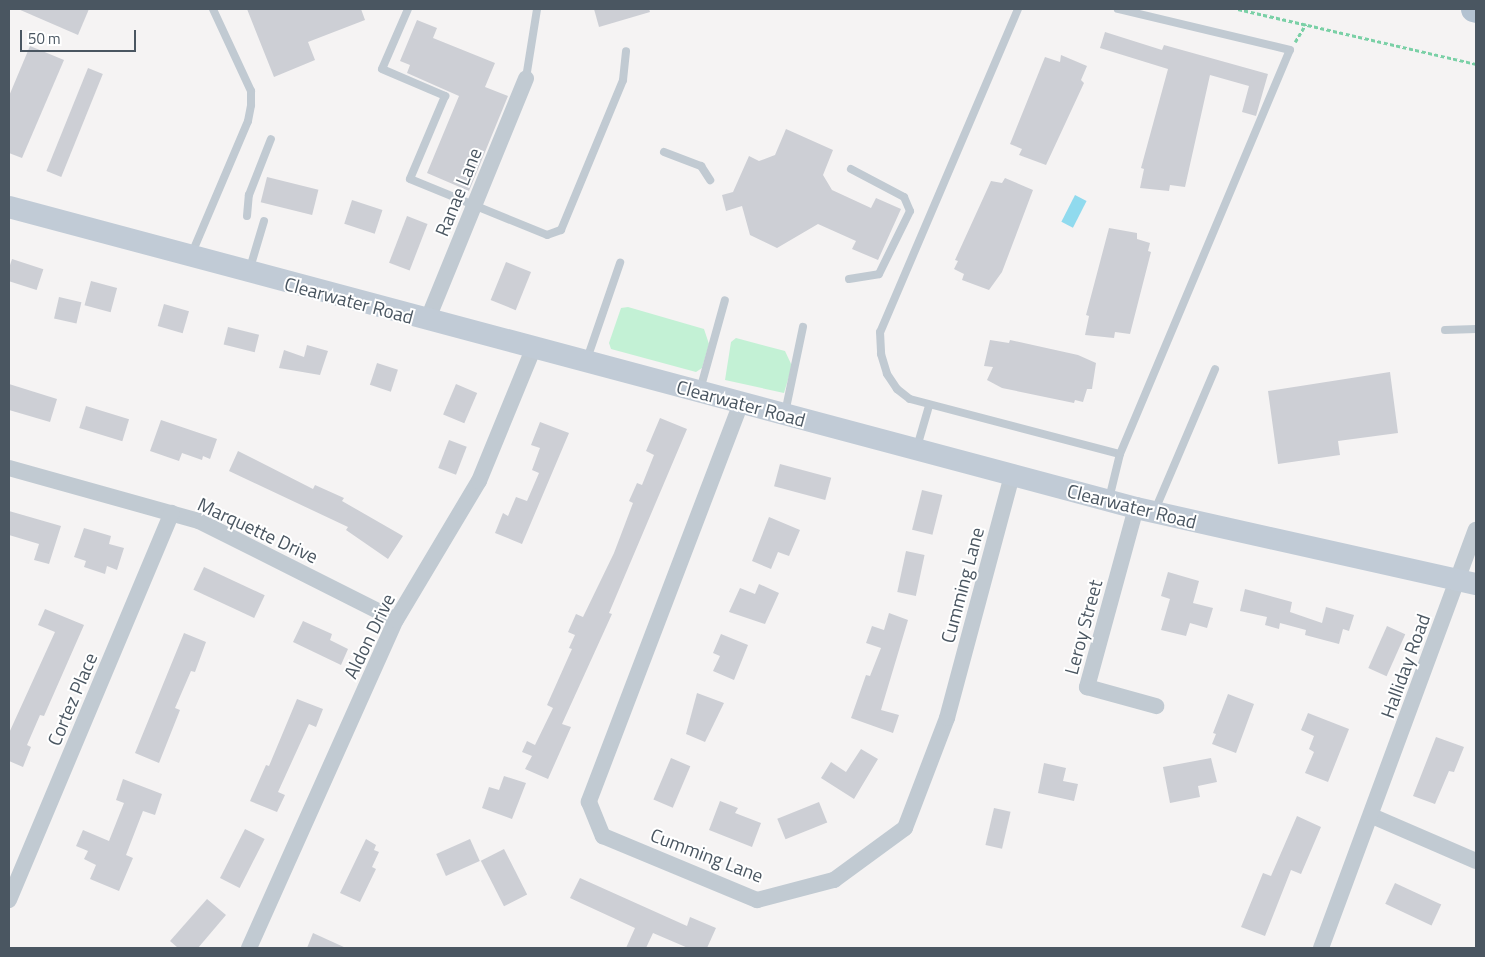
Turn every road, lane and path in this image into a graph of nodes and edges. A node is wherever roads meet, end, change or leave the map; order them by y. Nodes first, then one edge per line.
1 (212, 9) edge
2 (408, 9) edge
3 (537, 9) edge
4 (1018, 9) edge
5 (1118, 9) edge
6 (1238, 9) edge
7 (1306, 24) junction
8 (1290, 50) junction
9 (626, 51) dead end
10 (1476, 64) edge
11 (526, 78) joint
12 (271, 139) dead end
13 (664, 152) dead end
14 (851, 169) dead end
15 (710, 180) dead end
16 (474, 206) junction
17 (9, 207) edge
18 (247, 216) dead end
19 (264, 221) dead end
20 (190, 257) junction
21 (620, 263) dead end
22 (249, 273) junction
23 (849, 279) dead end
24 (726, 300) dead end
25 (427, 321) junction
26 (804, 327) dead end
27 (1476, 329) edge
28 (1445, 330) dead end
29 (534, 347) junction
30 (586, 361) junction
31 (1215, 369) dead end
32 (700, 392) junction
33 (741, 403) junction
34 (929, 406) junction
35 (784, 415) junction
36 (916, 450) junction
37 (1120, 454) junction
38 (9, 468) edge
39 (1012, 476) junction
40 (1108, 501) junction
41 (1145, 510) junction
42 (172, 513) junction
43 (1476, 530) edge
44 (1466, 582) edge
45 (396, 620) junction
46 (1156, 706) dead end
47 (1372, 816) junction
48 (1476, 861) edge
49 (9, 900) edge
50 (249, 948) edge
51 (1321, 948) edge

1 - 20 lane
2 - 16 lane
3 - 11 lane
4 - 34 lane
5 - 8 lane
6 - 7 path
7 - 8 path
7 - 10 path
8 - 37 lane
9 - 16 lane
11 - 16 street, Ranae Lane
12 - 18 lane
13 - 15 lane
14 - 23 lane
16 - 25 street, Ranae Lane
17 - 20 street, Clearwater Road
19 - 22 lane
20 - 22 street, Clearwater Road
21 - 30 lane
22 - 25 street, Clearwater Road
24 - 32 lane
25 - 29 street, Clearwater Road
26 - 35 lane
27 - 28 lane
29 - 30 street, Clearwater Road
29 - 45 street, Aldon Drive
30 - 32 street, Clearwater Road
31 - 41 lane
32 - 33 street, Clearwater Road
33 - 35 street, Clearwater Road
33 - 39 street, Cumming Lane
34 - 36 lane
34 - 37 lane
35 - 36 street, Clearwater Road
36 - 39 street, Clearwater Road
37 - 40 lane
38 - 42 street, Marquette Drive
39 - 40 street, Clearwater Road
40 - 41 street, Clearwater Road
41 - 44 street, Clearwater Road
41 - 46 street, Leroy Street
42 - 45 street, Marquette Drive
42 - 49 street, Cortez Place
43 - 44 street, Halliday Road
44 - 47 street, Halliday Road
45 - 50 street, Aldon Drive
47 - 48 street
47 - 51 street, Halliday Road

